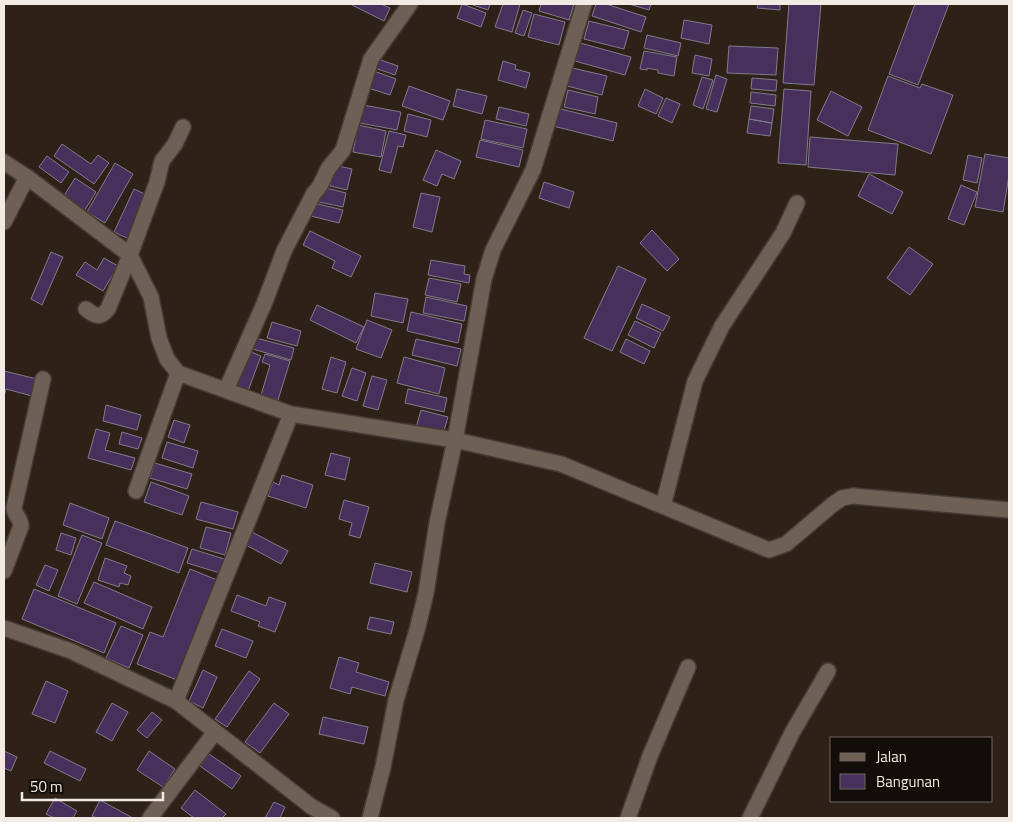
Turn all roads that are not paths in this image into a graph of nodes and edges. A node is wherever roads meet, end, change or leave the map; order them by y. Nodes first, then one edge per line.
1 (410, 4) edge
2 (584, 4) edge
3 (183, 127) dead end
4 (4, 162) edge
5 (27, 177) junction
6 (797, 203) dead end
7 (4, 222) edge
8 (130, 255) junction
9 (86, 309) dead end
10 (178, 373) junction
11 (43, 379) dead end
12 (226, 390) junction
13 (292, 414) junction
14 (455, 440) junction
15 (136, 492) dead end
16 (662, 506) junction
17 (1009, 510) edge
18 (4, 571) edge
19 (4, 628) edge
20 (688, 667) dead end
21 (828, 671) dead end
22 (176, 701) junction
23 (215, 732) junction
24 (150, 818) edge
25 (332, 818) edge
26 (370, 818) edge
27 (628, 818) edge
28 (750, 818) edge

1 - 12 street
2 - 14 street
3 - 8 street
4 - 5 street
5 - 7 street
5 - 8 street
6 - 16 street
8 - 9 street
8 - 10 street
10 - 12 street
10 - 15 street
11 - 18 street
12 - 13 street
13 - 14 street
13 - 22 street
14 - 16 street
14 - 26 street
16 - 17 street
19 - 22 street
20 - 27 street
21 - 28 street
22 - 23 street
23 - 24 street
23 - 25 street

